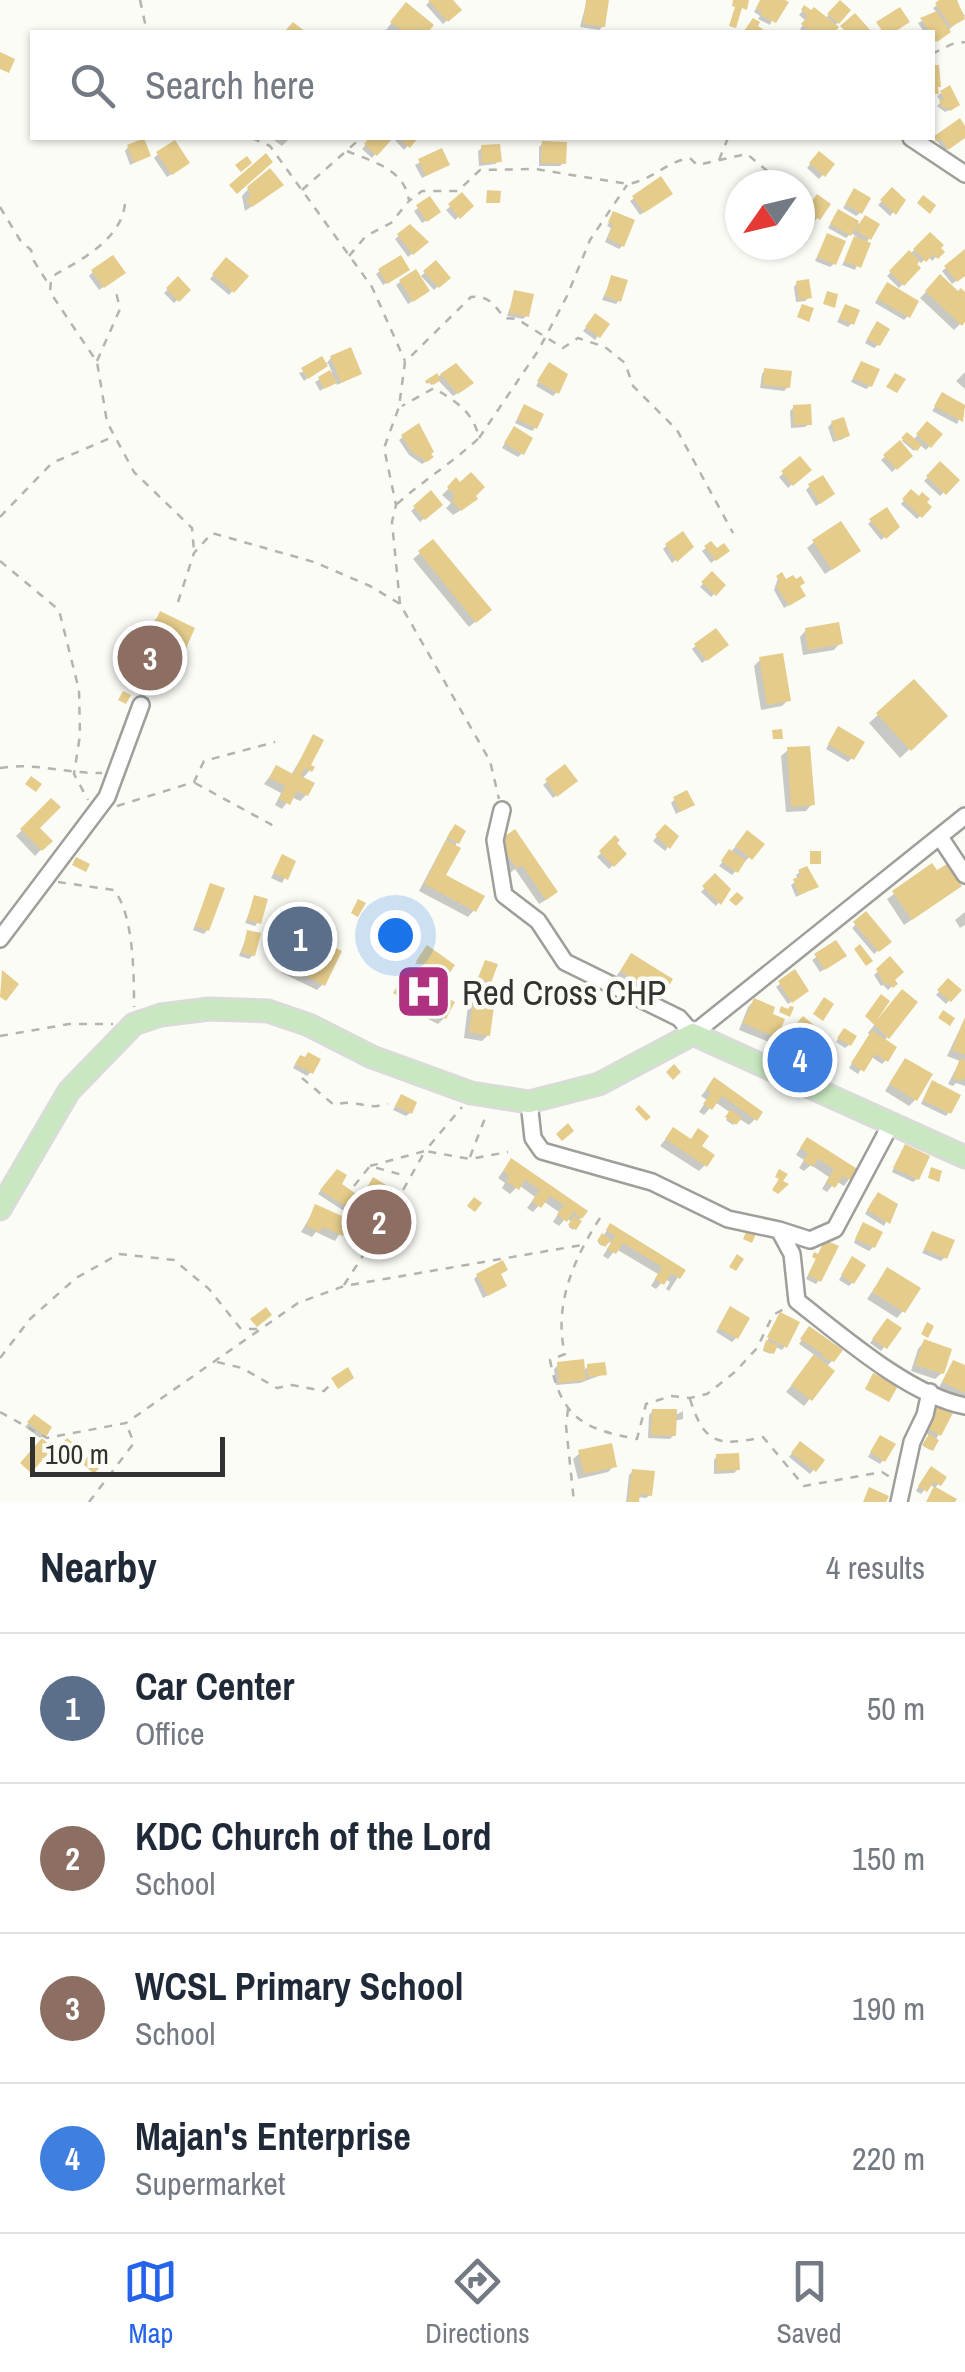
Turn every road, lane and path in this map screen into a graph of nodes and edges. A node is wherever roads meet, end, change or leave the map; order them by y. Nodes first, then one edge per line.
1 (140, 0) edge
2 (147, 30) edge
3 (965, 42) edge
4 (935, 52) edge
5 (256, 140) edge
6 (359, 140) edge
7 (727, 140) edge
8 (914, 140) edge
9 (347, 150) junction
10 (718, 162) junction
11 (766, 170) edge
12 (965, 174) edge
13 (628, 184) junction
14 (302, 191) junction
15 (409, 200) junction
16 (126, 204) dead end
17 (0, 207) edge
18 (350, 256) junction
19 (50, 286) junction
20 (116, 292) dead end
21 (546, 335) junction
22 (97, 362) junction
23 (405, 362) junction
24 (400, 407) junction
25 (115, 436) junction
26 (478, 438) junction
27 (396, 504) junction
28 (0, 517) edge
29 (733, 533) dead end
30 (194, 552) junction
31 (0, 561) edge
32 (178, 602) dead end
33 (400, 604) junction
34 (141, 706) dead end
35 (275, 742) dead end
36 (0, 768) edge
37 (116, 772) junction
38 (74, 774) junction
39 (194, 782) junction
40 (502, 810) joint
41 (94, 813) junction
42 (965, 816) edge
43 (274, 826) dead end
44 (940, 837) junction
45 (965, 876) edge
46 (47, 881) junction
47 (0, 939) edge
48 (134, 1024) junction
49 (693, 1034) junction
50 (0, 1036) edge
51 (302, 1078) dead end
52 (470, 1094) junction
53 (499, 1096) junction
54 (528, 1102) junction
55 (388, 1104) dead end
56 (891, 1124) junction
57 (425, 1151) junction
58 (508, 1152) dead end
59 (965, 1157) edge
60 (470, 1159) junction
61 (370, 1166) junction
62 (408, 1176) junction
63 (354, 1186) dead end
64 (0, 1209) edge
65 (600, 1218) dead end
66 (779, 1230) junction
67 (582, 1245) junction
68 (344, 1286) junction
69 (798, 1302) junction
70 (262, 1329) junction
71 (0, 1358) edge
72 (216, 1361) junction
73 (330, 1385) dead end
74 (930, 1392) junction
75 (690, 1398) junction
76 (568, 1406) junction
77 (965, 1406) edge
78 (0, 1412) edge
79 (126, 1423) junction
80 (902, 1494) edge
81 (89, 1502) edge
82 (574, 1502) edge

1 - 2 path
3 - 4 path
5 - 14 path
6 - 9 path
7 - 10 path
8 - 12 street
9 - 14 path
9 - 15 path
10 - 11 path
10 - 13 path
13 - 15 path
13 - 21 path
14 - 18 path
15 - 18 path
16 - 19 path
17 - 19 path
18 - 23 path
19 - 22 path
20 - 22 path
21 - 23 path
21 - 26 path
21 - 29 path
22 - 25 path
23 - 24 path
24 - 26 path
24 - 27 path
25 - 28 path
25 - 30 path
26 - 27 path
27 - 33 path
30 - 32 path
30 - 33 path
31 - 38 path
33 - 40 path
34 - 37 street
35 - 39 path
36 - 38 path
37 - 38 path
37 - 41 street
38 - 41 path
39 - 41 path
39 - 43 path
40 - 49 street
41 - 46 street
42 - 44 street
44 - 45 street
44 - 49 street
46 - 47 street
46 - 48 path
48 - 50 path
48 - 52 main road
48 - 64 main road
49 - 54 main road
49 - 56 main road
51 - 55 path
52 - 53 main road
52 - 57 path
53 - 54 main road
53 - 60 path
54 - 66 street
56 - 59 main road
56 - 66 street
57 - 60 path
57 - 61 path
57 - 62 path
58 - 60 path
61 - 62 path
61 - 63 path
62 - 68 path
65 - 67 path
66 - 69 street
67 - 68 path
67 - 76 path
68 - 70 path
69 - 74 street
69 - 75 path
70 - 71 path
70 - 72 path
72 - 73 path
72 - 79 path
74 - 77 street
74 - 80 street
75 - 76 path
75 - 80 path
76 - 82 path
78 - 79 path
79 - 81 path

